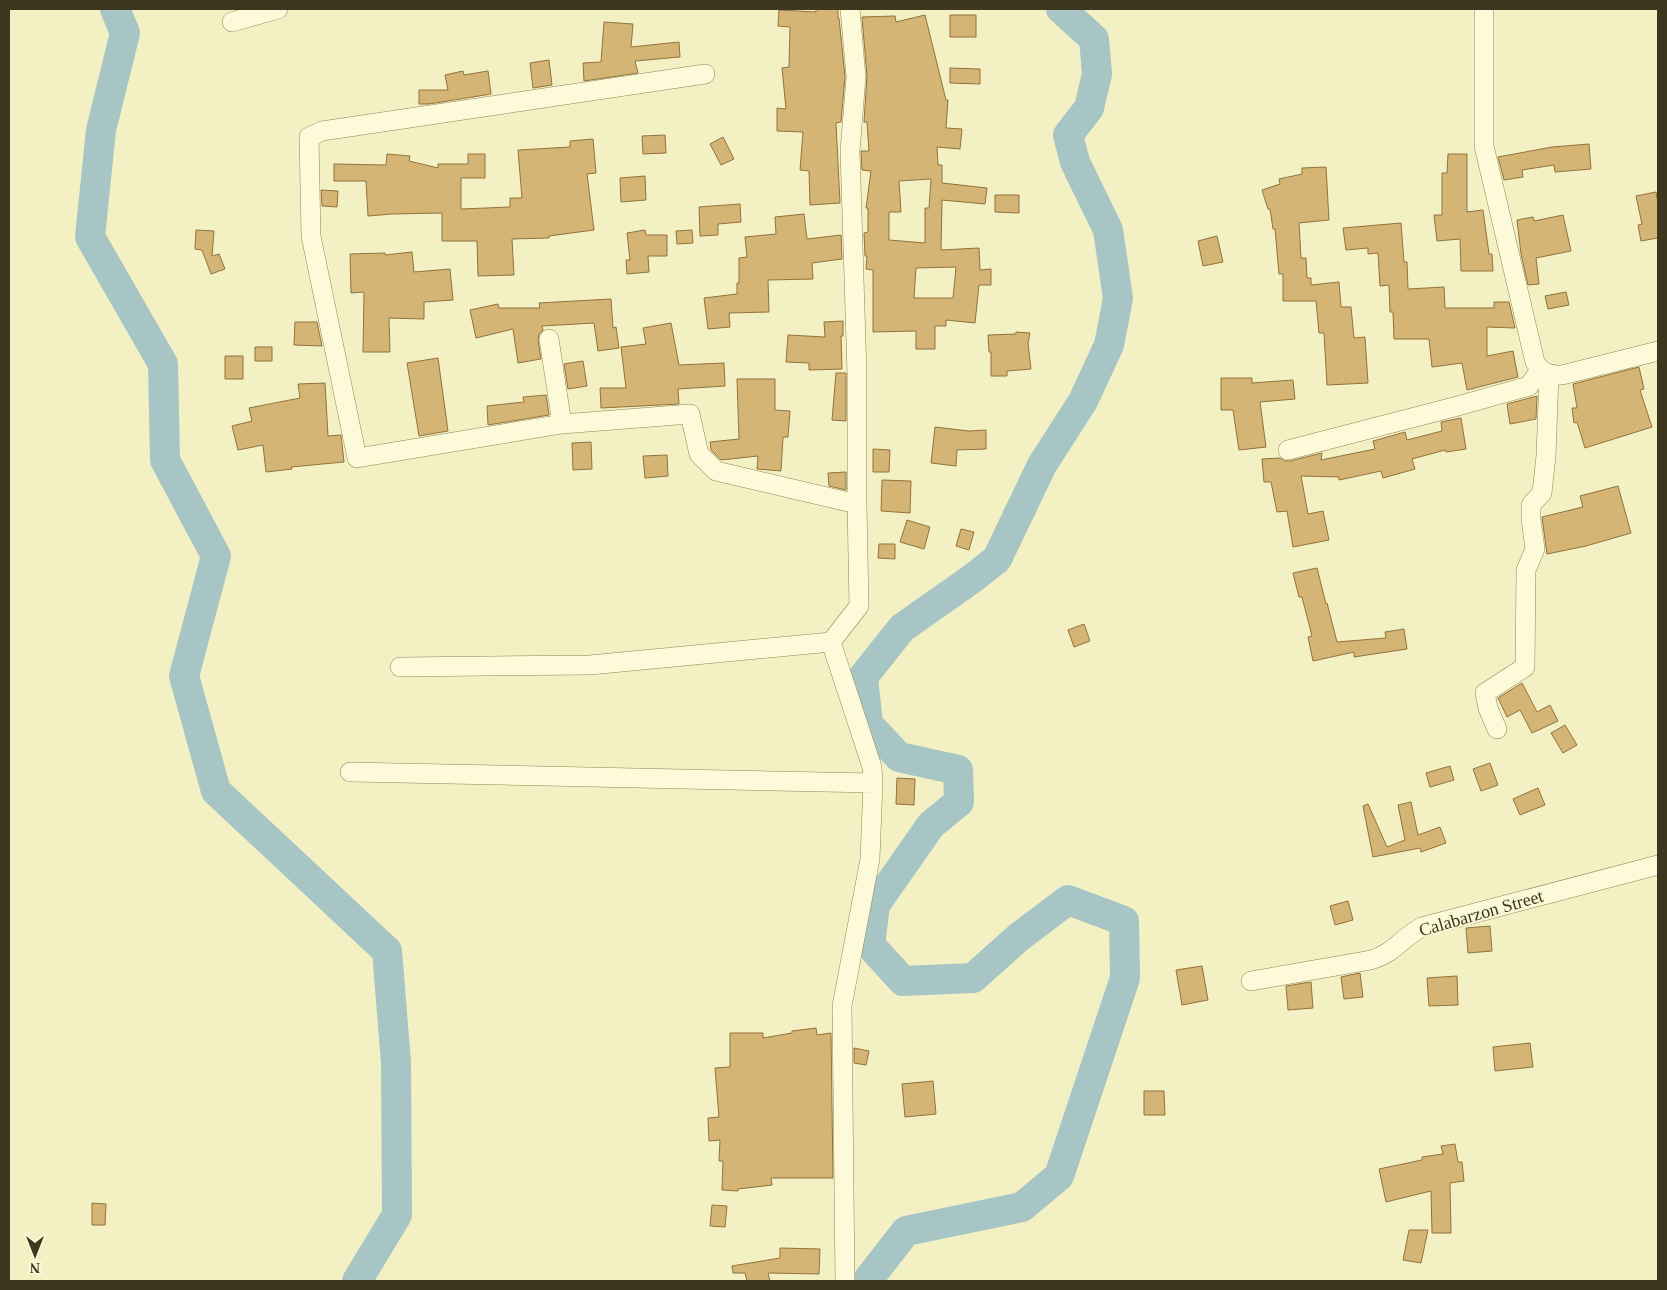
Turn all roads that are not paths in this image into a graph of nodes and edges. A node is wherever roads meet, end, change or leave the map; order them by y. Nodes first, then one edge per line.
1 (278, 9) edge
2 (850, 9) edge
3 (1484, 9) edge
4 (232, 22) dead end
5 (705, 74) dead end
6 (549, 339) dead end
7 (1658, 351) edge
8 (1544, 372) junction
9 (562, 424) junction
10 (1288, 450) dead end
11 (857, 504) junction
12 (831, 642) junction
13 (400, 667) dead end
14 (1497, 729) dead end
15 (350, 772) dead end
16 (873, 782) junction
17 (1658, 865) edge
18 (1251, 981) dead end
19 (845, 1281) edge

1 - 4 street
2 - 11 street
3 - 8 street
5 - 9 street
6 - 9 street
7 - 8 street
8 - 10 street
8 - 14 street
9 - 11 street
11 - 12 street
12 - 13 street
12 - 16 street
15 - 16 street
16 - 19 street
17 - 18 street, Calabarzon Street

